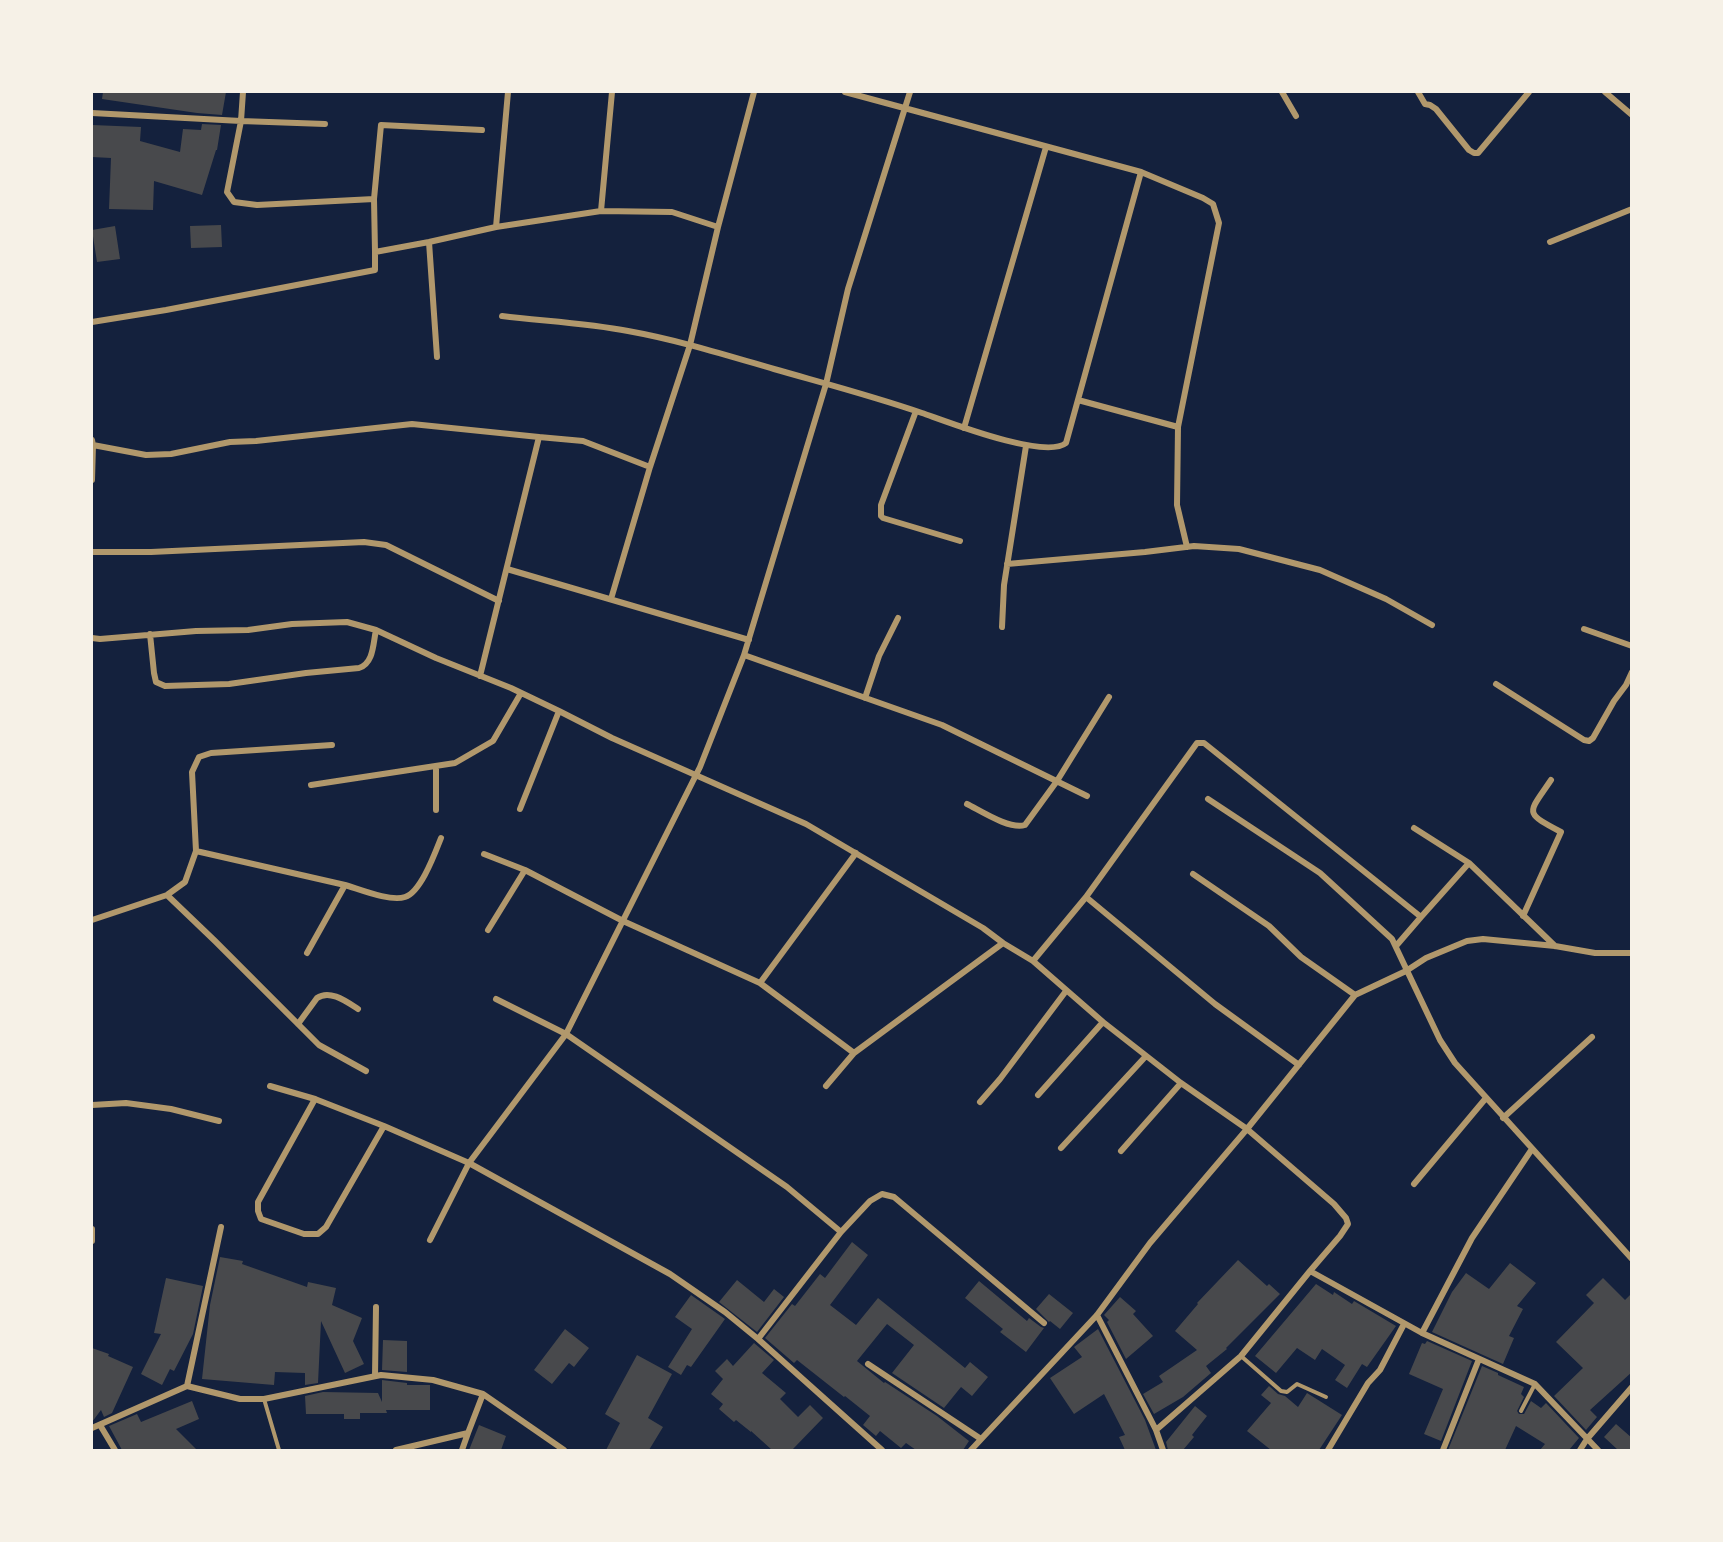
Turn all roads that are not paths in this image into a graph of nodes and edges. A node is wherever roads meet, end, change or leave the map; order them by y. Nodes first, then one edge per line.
1 (243, 92) edge
2 (508, 92) edge
3 (612, 92) edge
4 (754, 92) edge
5 (845, 92) edge
6 (910, 92) edge
7 (1282, 92) edge
8 (1418, 92) edge
9 (1529, 92) edge
10 (1605, 92) edge
11 (905, 107) junction
12 (92, 113) edge
13 (1632, 115) edge
14 (1296, 116) dead end
15 (241, 121) junction
16 (325, 124) dead end
17 (482, 130) dead end
18 (1046, 147) junction
19 (1141, 172) junction
20 (374, 199) junction
21 (1632, 209) edge
22 (602, 211) junction
23 (496, 228) junction
24 (718, 228) junction
25 (429, 242) junction
26 (1550, 242) dead end
27 (375, 252) junction
28 (502, 316) dead end
29 (92, 322) edge
30 (690, 345) junction
31 (437, 357) dead end
32 (826, 384) junction
33 (1078, 400) junction
34 (915, 411) junction
35 (1178, 427) junction
36 (964, 428) junction
37 (539, 437) junction
38 (92, 442) edge
39 (1026, 446) junction
40 (650, 467) junction
41 (92, 480) edge
42 (960, 541) dead end
43 (1187, 547) junction
44 (92, 552) edge
45 (1007, 564) junction
46 (507, 569) junction
47 (611, 599) junction
48 (499, 601) junction
49 (898, 618) dead end
50 (1432, 625) dead end
51 (1002, 627) dead end
52 (1584, 629) dead end
53 (376, 630) junction
54 (150, 634) junction
55 (92, 638) edge
56 (749, 640) junction
57 (1632, 646) edge
58 (744, 655) junction
59 (1632, 672) edge
60 (480, 676) junction
61 (1496, 684) dead end
62 (521, 693) junction
63 (1108, 697) dead end
64 (865, 698) junction
65 (559, 711) junction
66 (332, 745) dead end
67 (436, 766) junction
68 (697, 774) junction
69 (1551, 780) dead end
70 (1057, 781) junction
71 (311, 785) dead end
72 (1087, 796) dead end
73 (1208, 799) dead end
74 (967, 804) dead end
75 (520, 809) dead end
76 (436, 810) dead end
77 (1414, 828) dead end
78 (441, 838) dead end
79 (196, 851) junction
80 (856, 853) junction
81 (484, 854) dead end
82 (1468, 864) junction
83 (525, 870) junction
84 (1193, 874) dead end
85 (345, 885) junction
86 (167, 895) junction
87 (1086, 897) junction
88 (1523, 916) junction
89 (1421, 917) junction
90 (92, 920) edge
91 (623, 921) junction
92 (488, 930) dead end
93 (1003, 943) junction
94 (1396, 946) junction
95 (1555, 946) junction
96 (1632, 953) edge
97 (307, 954) dead end
98 (1033, 961) junction
99 (1406, 971) junction
100 (760, 983) junction
101 (1066, 991) junction
102 (1355, 995) junction
103 (496, 999) dead end
104 (358, 1009) dead end
105 (1103, 1022) junction
106 (298, 1024) junction
107 (566, 1034) junction
108 (1592, 1037) dead end
109 (854, 1053) junction
110 (1146, 1056) junction
111 (1299, 1065) junction
112 (366, 1071) dead end
113 (1181, 1083) junction
114 (270, 1086) dead end
115 (826, 1086) dead end
116 (1038, 1095) dead end
117 (1486, 1098) junction
118 (315, 1099) junction
119 (980, 1102) dead end
120 (92, 1105) edge
121 (1503, 1118) junction
122 (219, 1121) dead end
123 (384, 1126) junction
124 (1247, 1129) junction
125 (1061, 1148) dead end
126 (1532, 1149) junction
127 (1122, 1151) dead end
128 (469, 1163) junction
129 (1414, 1184) dead end
130 (220, 1227) dead end
131 (92, 1228) edge
132 (841, 1232) junction
133 (430, 1240) dead end
134 (92, 1241) edge
135 (1632, 1258) edge
136 (1310, 1271) junction
137 (376, 1307) dead end
138 (1097, 1315) junction
139 (1044, 1323) dead end
140 (1404, 1324) junction
141 (1422, 1333) junction
142 (759, 1339) junction
143 (1241, 1356) junction
144 (1479, 1359) junction
145 (868, 1364) dead end
146 (375, 1376) junction
147 (1535, 1384) junction
148 (187, 1386) junction
149 (1632, 1387) edge
150 (483, 1394) junction
151 (1326, 1397) dead end
152 (264, 1399) junction
153 (1521, 1411) dead end
154 (100, 1425) junction
155 (92, 1428) edge
156 (1156, 1430) junction
157 (468, 1433) junction
158 (1587, 1438) junction
159 (981, 1439) junction
160 (115, 1450) edge
161 (279, 1450) edge
162 (396, 1450) edge
163 (462, 1450) edge
164 (564, 1450) edge
165 (882, 1450) edge
166 (971, 1450) edge
167 (1163, 1450) edge
168 (1328, 1450) edge
169 (1443, 1450) edge
170 (1580, 1450) edge
171 (1598, 1450) edge

1 - 15 street
2 - 23 street
3 - 22 street
4 - 24 street
5 - 11 street
6 - 11 street
7 - 14 street
8 - 9 street
10 - 13 street
11 - 18 street
11 - 32 street
12 - 15 street
15 - 16 street
15 - 20 street
17 - 20 street
18 - 19 street
18 - 36 street
19 - 33 street
19 - 35 street
20 - 27 street
21 - 26 street
22 - 23 street
22 - 24 street
23 - 25 street
24 - 30 street
25 - 27 street
25 - 31 street
27 - 29 street
28 - 30 street
30 - 32 street
30 - 40 street
32 - 34 street
32 - 56 street
33 - 35 street
33 - 39 street
34 - 36 street
34 - 42 street
35 - 43 street
36 - 39 street
37 - 38 street
37 - 40 street
37 - 46 street
38 - 41 street
39 - 45 street
40 - 47 street
43 - 45 street
43 - 50 street
44 - 48 street
45 - 51 street
46 - 47 street
46 - 48 street
47 - 56 street
48 - 60 street
49 - 64 street
52 - 57 street
53 - 54 street
53 - 54 street
53 - 60 street
54 - 55 street
56 - 58 street
58 - 64 street
58 - 68 street
59 - 61 street
60 - 62 street
62 - 65 street
62 - 67 street
63 - 70 street
64 - 70 street
65 - 68 street
65 - 75 street
66 - 79 street
67 - 71 street
67 - 76 street
68 - 80 street
68 - 91 street
69 - 88 street
70 - 72 street
70 - 74 street
73 - 94 street
77 - 82 street
78 - 85 street
79 - 85 street
79 - 86 street
80 - 93 street
80 - 100 street
81 - 83 street
82 - 88 street
82 - 89 street
83 - 91 street
83 - 92 street
84 - 102 street
85 - 97 street
86 - 90 street
86 - 106 street
87 - 89 street
87 - 98 street
87 - 111 street
88 - 95 street
89 - 94 street
91 - 100 street
91 - 107 street
93 - 98 street
93 - 109 street
94 - 99 street
95 - 96 street
95 - 99 street
98 - 101 street
99 - 102 street
99 - 117 street
100 - 109 street
101 - 105 street
101 - 119 street
102 - 111 street
103 - 107 street
104 - 106 street
105 - 110 street
105 - 116 street
106 - 112 street
107 - 128 street
107 - 132 street
108 - 121 street
109 - 115 street
110 - 113 street
110 - 125 street
111 - 124 street
113 - 124 street
113 - 127 street
114 - 118 street
117 - 121 street
117 - 129 street
118 - 123 street
118 - 123 street
120 - 122 street
121 - 126 street
123 - 128 street
124 - 136 street
124 - 138 street
126 - 135 street
126 - 141 street
128 - 133 street
128 - 142 street
130 - 148 street
131 - 134 street
132 - 139 street
132 - 142 street
136 - 140 street
136 - 143 street
137 - 146 street
138 - 156 street
138 - 159 street
140 - 141 street
140 - 168 street
141 - 144 street
142 - 165 street
143 - 151 lane
143 - 156 street
144 - 147 street
144 - 169 street
145 - 159 street
146 - 150 street
146 - 152 street
147 - 153 lane
147 - 158 street
148 - 152 street
148 - 154 street
149 - 158 street
150 - 157 street
150 - 164 street
152 - 161 lane
154 - 155 street
154 - 160 street
156 - 167 street
157 - 162 street
157 - 163 street
158 - 170 street
158 - 171 street
159 - 166 street

